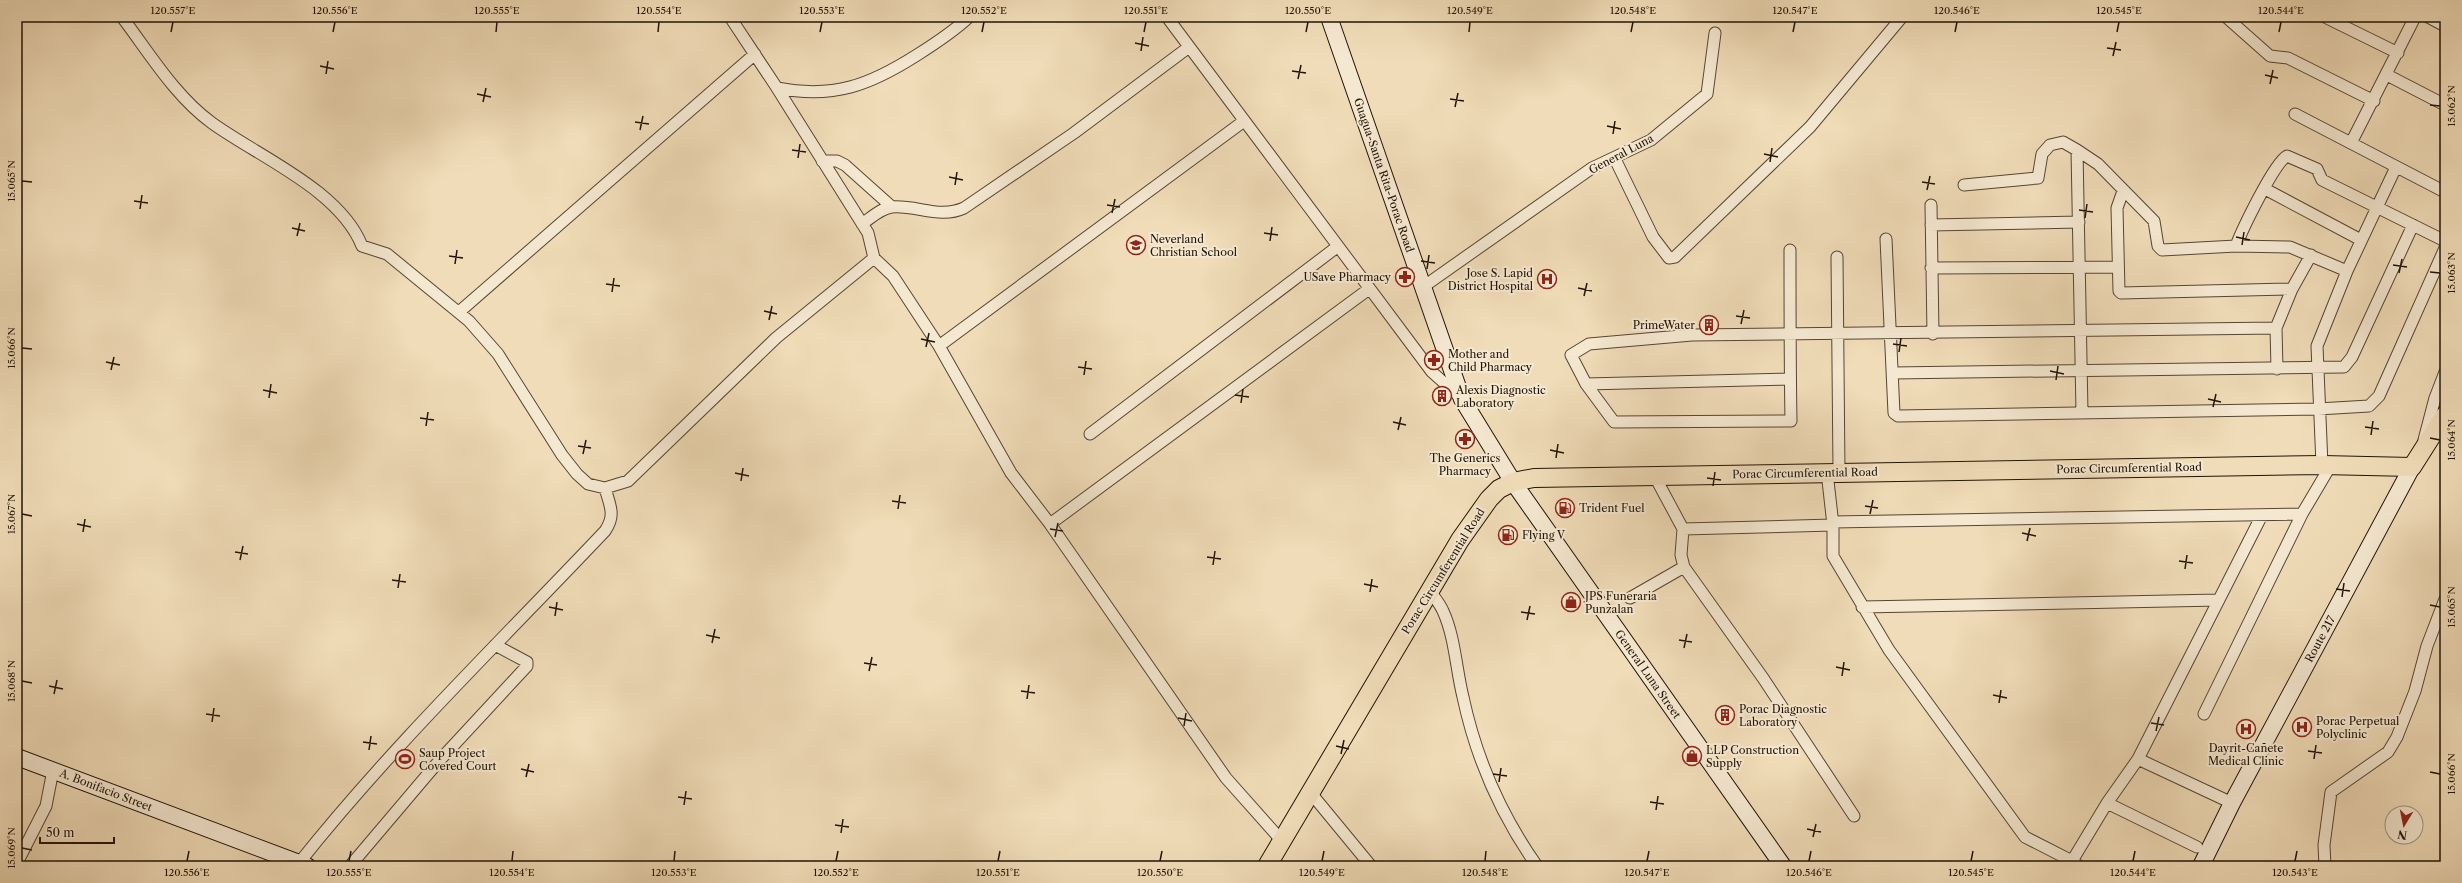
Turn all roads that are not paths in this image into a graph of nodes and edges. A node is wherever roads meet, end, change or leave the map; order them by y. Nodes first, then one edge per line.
1 (122, 17) edge
2 (730, 17) edge
3 (969, 17) edge
4 (1167, 17) edge
5 (1329, 17) edge
6 (1902, 17) edge
7 (2226, 17) edge
8 (2325, 17) edge
9 (2415, 17) edge
10 (2428, 17) edge
11 (2445, 26) edge
12 (1715, 33) dead end
13 (1189, 47) junction
14 (2398, 53) junction
15 (755, 54) junction
16 (2387, 75) junction
17 (777, 88) junction
18 (2374, 101) junction
19 (2445, 105) edge
20 (2295, 114) dead end
21 (1244, 121) junction
22 (2351, 143) junction
23 (2077, 150) junction
24 (1615, 159) junction
25 (822, 161) junction
26 (2396, 167) junction
27 (1964, 185) dead end
28 (2265, 189) junction
29 (2123, 192) junction
30 (2445, 192) edge
31 (1931, 205) dead end
32 (892, 207) junction
33 (2377, 207) junction
34 (2079, 222) junction
35 (862, 224) junction
36 (1931, 225) junction
37 (2412, 225) junction
38 (1886, 239) dead end
39 (2361, 240) junction
40 (2445, 241) edge
41 (2236, 246) junction
42 (1337, 247) junction
43 (2445, 248) edge
44 (1790, 250) dead end
45 (2311, 255) junction
46 (1837, 256) dead end
47 (874, 258) junction
48 (2118, 266) junction
49 (2080, 267) junction
50 (1931, 268) junction
51 (2347, 271) junction
52 (1423, 287) junction
53 (1369, 289) junction
54 (2292, 289) junction
55 (459, 312) junction
56 (2276, 328) junction
57 (2080, 331) junction
58 (1790, 334) junction
59 (1838, 334) junction
60 (1892, 334) junction
61 (1933, 334) junction
62 (939, 346) junction
63 (2317, 368) junction
64 (2276, 369) junction
65 (2082, 370) junction
66 (2445, 372) edge
67 (1893, 373) junction
68 (1790, 379) junction
69 (1586, 384) junction
70 (1462, 399) junction
71 (2318, 409) junction
72 (2082, 412) junction
73 (2445, 415) edge
74 (1090, 434) dead end
75 (2422, 449) junction
76 (2326, 465) junction
77 (2412, 467) junction
78 (1833, 472) junction
79 (1654, 475) junction
80 (1513, 482) junction
81 (605, 488) junction
82 (2302, 514) junction
83 (2262, 515) junction
84 (1050, 524) junction
85 (1833, 524) junction
86 (1683, 529) junction
87 (1684, 567) junction
88 (1430, 591) junction
89 (1630, 598) dead end
90 (2445, 599) edge
91 (2219, 600) junction
92 (1862, 607) junction
93 (495, 645) junction
94 (2204, 714) dead end
95 (17, 757) edge
96 (2138, 760) junction
97 (53, 770) junction
98 (1310, 792) junction
99 (2107, 803) junction
100 (2232, 803) junction
101 (1854, 816) dead end
102 (1282, 841) junction
103 (2198, 847) dead end
104 (17, 863) edge
105 (2075, 863) edge
106 (303, 865) edge
107 (350, 866) edge
108 (1267, 866) edge
109 (1371, 866) edge
110 (1536, 866) edge
111 (1783, 866) edge
112 (2201, 866) edge
113 (2325, 866) edge

1 - 55 street
2 - 15 street
3 - 17 street
4 - 13 street
5 - 52 main road, Guagua-Santa Rita-Porac Road
6 - 24 street
7 - 18 street
8 - 14 street
9 - 14 street
10 - 11 street
12 - 24 street, General Luna
13 - 21 street
13 - 32 street
14 - 16 street
15 - 17 street
15 - 55 street
16 - 18 street
16 - 19 street
17 - 25 street
18 - 22 street
20 - 22 street
21 - 42 street
21 - 62 street
22 - 26 street
23 - 27 street
23 - 29 street
23 - 34 street
24 - 52 street, General Luna
25 - 32 street
25 - 35 street
26 - 30 street
26 - 33 street
28 - 33 street
28 - 39 street
28 - 41 street
29 - 41 street
29 - 48 street
31 - 36 street
32 - 35 street
33 - 37 street
33 - 39 street
34 - 36 street
34 - 49 street
35 - 47 street
36 - 50 street
37 - 40 street
37 - 63 street
38 - 60 street
39 - 51 street
41 - 45 street
42 - 53 street
42 - 74 street
43 - 71 street
44 - 58 street
45 - 51 street
45 - 54 street
46 - 59 street
47 - 62 street
47 - 81 street
48 - 49 street
48 - 54 street
49 - 50 street
49 - 57 street
50 - 61 street
51 - 63 street
52 - 70 main road, Guagua-Santa Rita-Porac Road
53 - 70 street
53 - 84 street
54 - 56 street
55 - 81 street
56 - 57 street
56 - 64 street
57 - 61 street
57 - 65 street
58 - 59 street
58 - 68 street
58 - 69 street
59 - 60 street
59 - 78 street
60 - 61 street
60 - 67 street
62 - 84 street
63 - 64 street
63 - 71 street
64 - 65 street
65 - 67 street
65 - 72 street
66 - 75 street
67 - 72 street
68 - 69 street
68 - 69 street
70 - 80 main road, Guagua-Santa Rita-Porac Road
71 - 72 street
71 - 76 street
73 - 75 main road, Route 217
75 - 77 main road, Route 217
76 - 77 main road, Porac Circumferential Road
76 - 78 main road, Porac Circumferential Road
76 - 82 street
77 - 100 main road, Route 217
78 - 79 main road, Porac Circumferential Road
78 - 85 street
79 - 80 main road, Porac Circumferential Road
79 - 86 street
80 - 88 main road, Porac Circumferential Road
80 - 111 main road, General Luna Street
81 - 93 street
82 - 83 street
82 - 94 street
83 - 85 street
83 - 91 street
84 - 102 street
85 - 86 street
85 - 92 street
86 - 87 street
87 - 89 street
87 - 101 street
88 - 98 main road, Porac Circumferential Road
88 - 110 street
90 - 113 street
91 - 92 street
91 - 96 street
92 - 105 street
93 - 106 street
93 - 107 street
95 - 97 main road, A. Bonifacio Street
96 - 99 street
96 - 100 street
97 - 104 street
97 - 106 main road, A. Bonifacio Street
98 - 102 main road, Porac Circumferential Road
98 - 109 street
99 - 103 street
99 - 105 street
100 - 112 main road, Route 217
102 - 108 main road, Porac Circumferential Road

